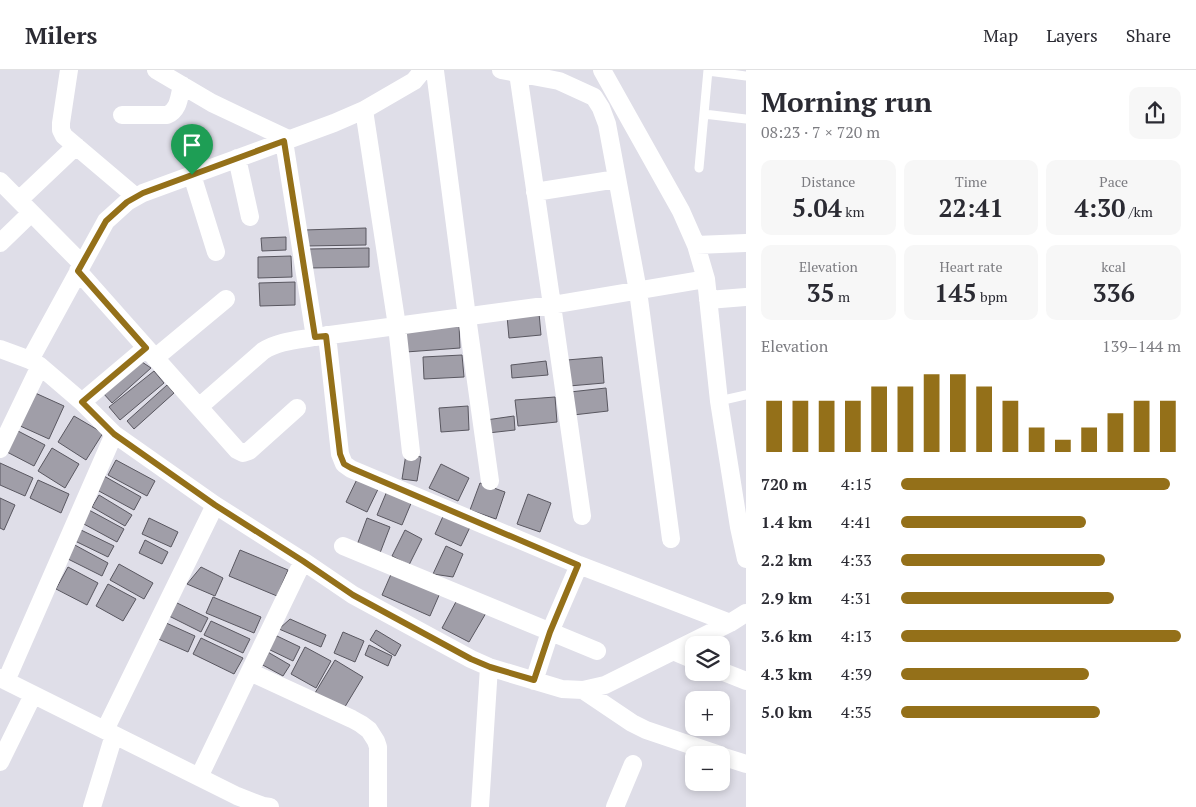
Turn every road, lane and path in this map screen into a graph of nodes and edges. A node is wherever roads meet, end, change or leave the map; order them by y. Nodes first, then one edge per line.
1 (69, 70) edge
2 (156, 70) edge
3 (602, 70) edge
4 (708, 70) edge
5 (509, 72) edge
6 (428, 73) edge
7 (746, 76) edge
8 (182, 85) junction
9 (364, 110) junction
10 (704, 114) junction
11 (122, 115) dead end
12 (746, 119) edge
13 (286, 140) junction
14 (76, 146) junction
15 (237, 158) junction
16 (699, 168) dead end
17 (192, 175) junction
18 (617, 179) junction
19 (0, 181) edge
20 (535, 192) junction
21 (136, 197) junction
22 (19, 200) junction
23 (31, 213) junction
24 (250, 216) dead end
25 (0, 243) edge
26 (746, 243) edge
27 (696, 245) junction
28 (216, 252) dead end
29 (80, 268) junction
30 (706, 279) junction
31 (638, 291) junction
32 (746, 297) edge
33 (226, 299) dead end
34 (708, 300) junction
35 (552, 305) junction
36 (467, 317) junction
37 (397, 326) junction
38 (321, 336) junction
39 (0, 349) edge
40 (151, 353) junction
41 (35, 363) junction
42 (746, 395) edge
43 (719, 401) junction
44 (82, 402) junction
45 (199, 407) junction
46 (297, 408) dead end
47 (114, 434) junction
48 (0, 449) edge
49 (411, 452) dead end
50 (490, 481) dead end
51 (215, 505) junction
52 (582, 516) dead end
53 (742, 527) edge
54 (671, 539) dead end
55 (343, 546) dead end
56 (746, 560) edge
57 (303, 561) junction
58 (578, 565) junction
59 (746, 612) edge
60 (730, 623) junction
61 (550, 632) junction
62 (598, 651) dead end
63 (673, 651) junction
64 (685, 656) edge
65 (490, 667) junction
66 (250, 672) junction
67 (730, 675) edge
68 (3, 680) edge
69 (534, 680) junction
70 (746, 681) edge
71 (583, 690) junction
72 (33, 695) junction
73 (109, 732) junction
74 (693, 746) edge
75 (730, 758) edge
76 (0, 762) edge
77 (633, 764) dead end
78 (746, 764) edge
79 (199, 777) junction
80 (620, 806) edge
81 (92, 807) edge
82 (270, 807) edge
83 (378, 807) edge
84 (480, 807) edge

1 - 14 street
2 - 8 street
3 - 27 street
4 - 7 lane
4 - 10 lane
5 - 18 street
5 - 20 street
6 - 9 street
6 - 36 street
8 - 11 street
8 - 13 street
9 - 13 street
9 - 37 street
10 - 12 lane
10 - 16 lane
13 - 15 street
13 - 38 street
14 - 21 street
14 - 22 street
15 - 17 street
15 - 24 street
17 - 21 street
17 - 28 street
18 - 20 street
18 - 31 street
19 - 22 street
20 - 35 street
21 - 29 street
22 - 23 street
23 - 25 street
23 - 29 street
26 - 27 street
27 - 30 street
29 - 40 street
29 - 41 street
30 - 31 street
30 - 34 street
31 - 35 street
31 - 54 street
32 - 34 street
33 - 40 street
34 - 43 street
35 - 36 street
35 - 52 street
36 - 37 street
36 - 50 street
37 - 38 street
37 - 49 street
38 - 45 street
38 - 58 street
39 - 41 street
40 - 44 street
40 - 45 street
41 - 44 street
41 - 48 street
42 - 43 lane
43 - 53 street
44 - 47 street
45 - 46 street
47 - 51 street
47 - 68 street
51 - 57 street
51 - 73 street
53 - 56 street
55 - 61 street
57 - 65 street
57 - 66 street
58 - 60 street
58 - 61 street
59 - 60 street
60 - 63 street
61 - 62 street
61 - 69 street
63 - 64 street
63 - 71 street
65 - 69 street
65 - 84 street
66 - 79 street
66 - 83 street
67 - 70 street
68 - 72 street
69 - 71 street
71 - 74 street
72 - 73 street
72 - 76 street
73 - 79 street
73 - 81 street
75 - 78 street
77 - 80 street
79 - 82 street

